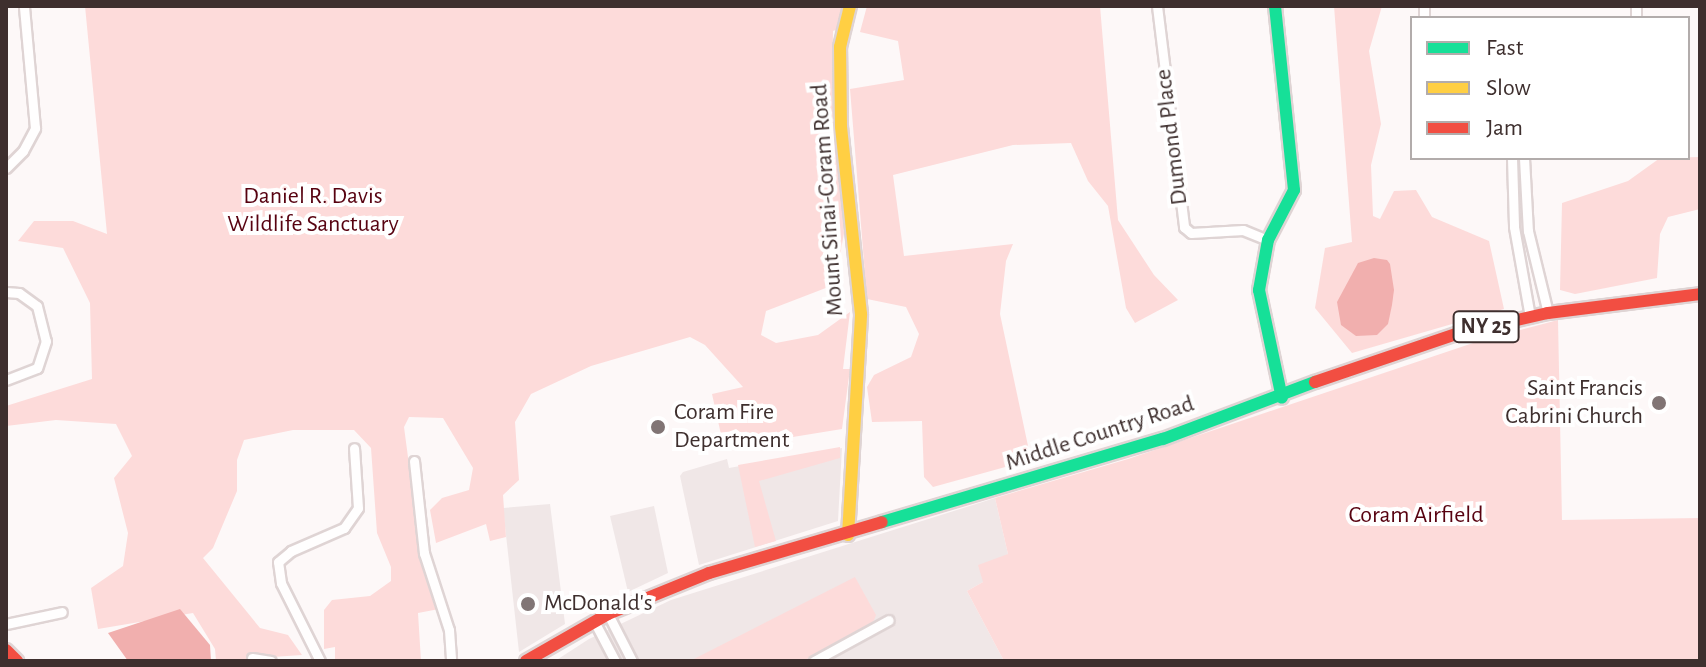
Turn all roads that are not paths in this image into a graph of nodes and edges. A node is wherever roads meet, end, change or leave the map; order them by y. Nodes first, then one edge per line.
1 (24, 6) edge
2 (850, 6) edge
3 (1157, 6) edge
4 (1275, 6) edge
5 (1512, 160) edge
6 (1524, 160) edge
7 (6, 168) edge
8 (1268, 240) junction
9 (6, 292) edge
10 (1700, 294) edge
11 (1548, 313) junction
12 (1530, 317) junction
13 (6, 380) edge
14 (1282, 398) junction
15 (354, 448) dead end
16 (414, 461) dead end
17 (848, 535) junction
18 (62, 612) dead end
19 (608, 614) junction
20 (889, 620) dead end
21 (594, 621) junction
22 (6, 624) edge
23 (6, 650) edge
24 (252, 658) dead end
25 (17, 661) edge
26 (271, 661) edge
27 (320, 661) edge
28 (451, 661) edge
29 (526, 661) edge
30 (615, 661) edge
31 (632, 661) edge
32 (814, 661) edge

1 - 7 street
2 - 17 main road, Mount Sinai-Coram Road
3 - 8 street, Dumond Place
4 - 8 main road
5 - 12 street
6 - 11 street
8 - 14 main road
9 - 13 street
10 - 11 main road, Middle Country Road / NY 25
11 - 12 main road, Middle Country Road / NY 25
12 - 14 main road, Middle Country Road / NY 25
14 - 17 main road, Middle Country Road / NY 25
15 - 27 street
16 - 28 street
17 - 19 main road, Middle Country Road / NY 25
18 - 22 street
19 - 21 main road, Middle Country Road / NY 25
19 - 31 street
20 - 32 street
21 - 29 main road, Middle Country Road / NY 25
21 - 30 street
23 - 25 main road
24 - 26 street

